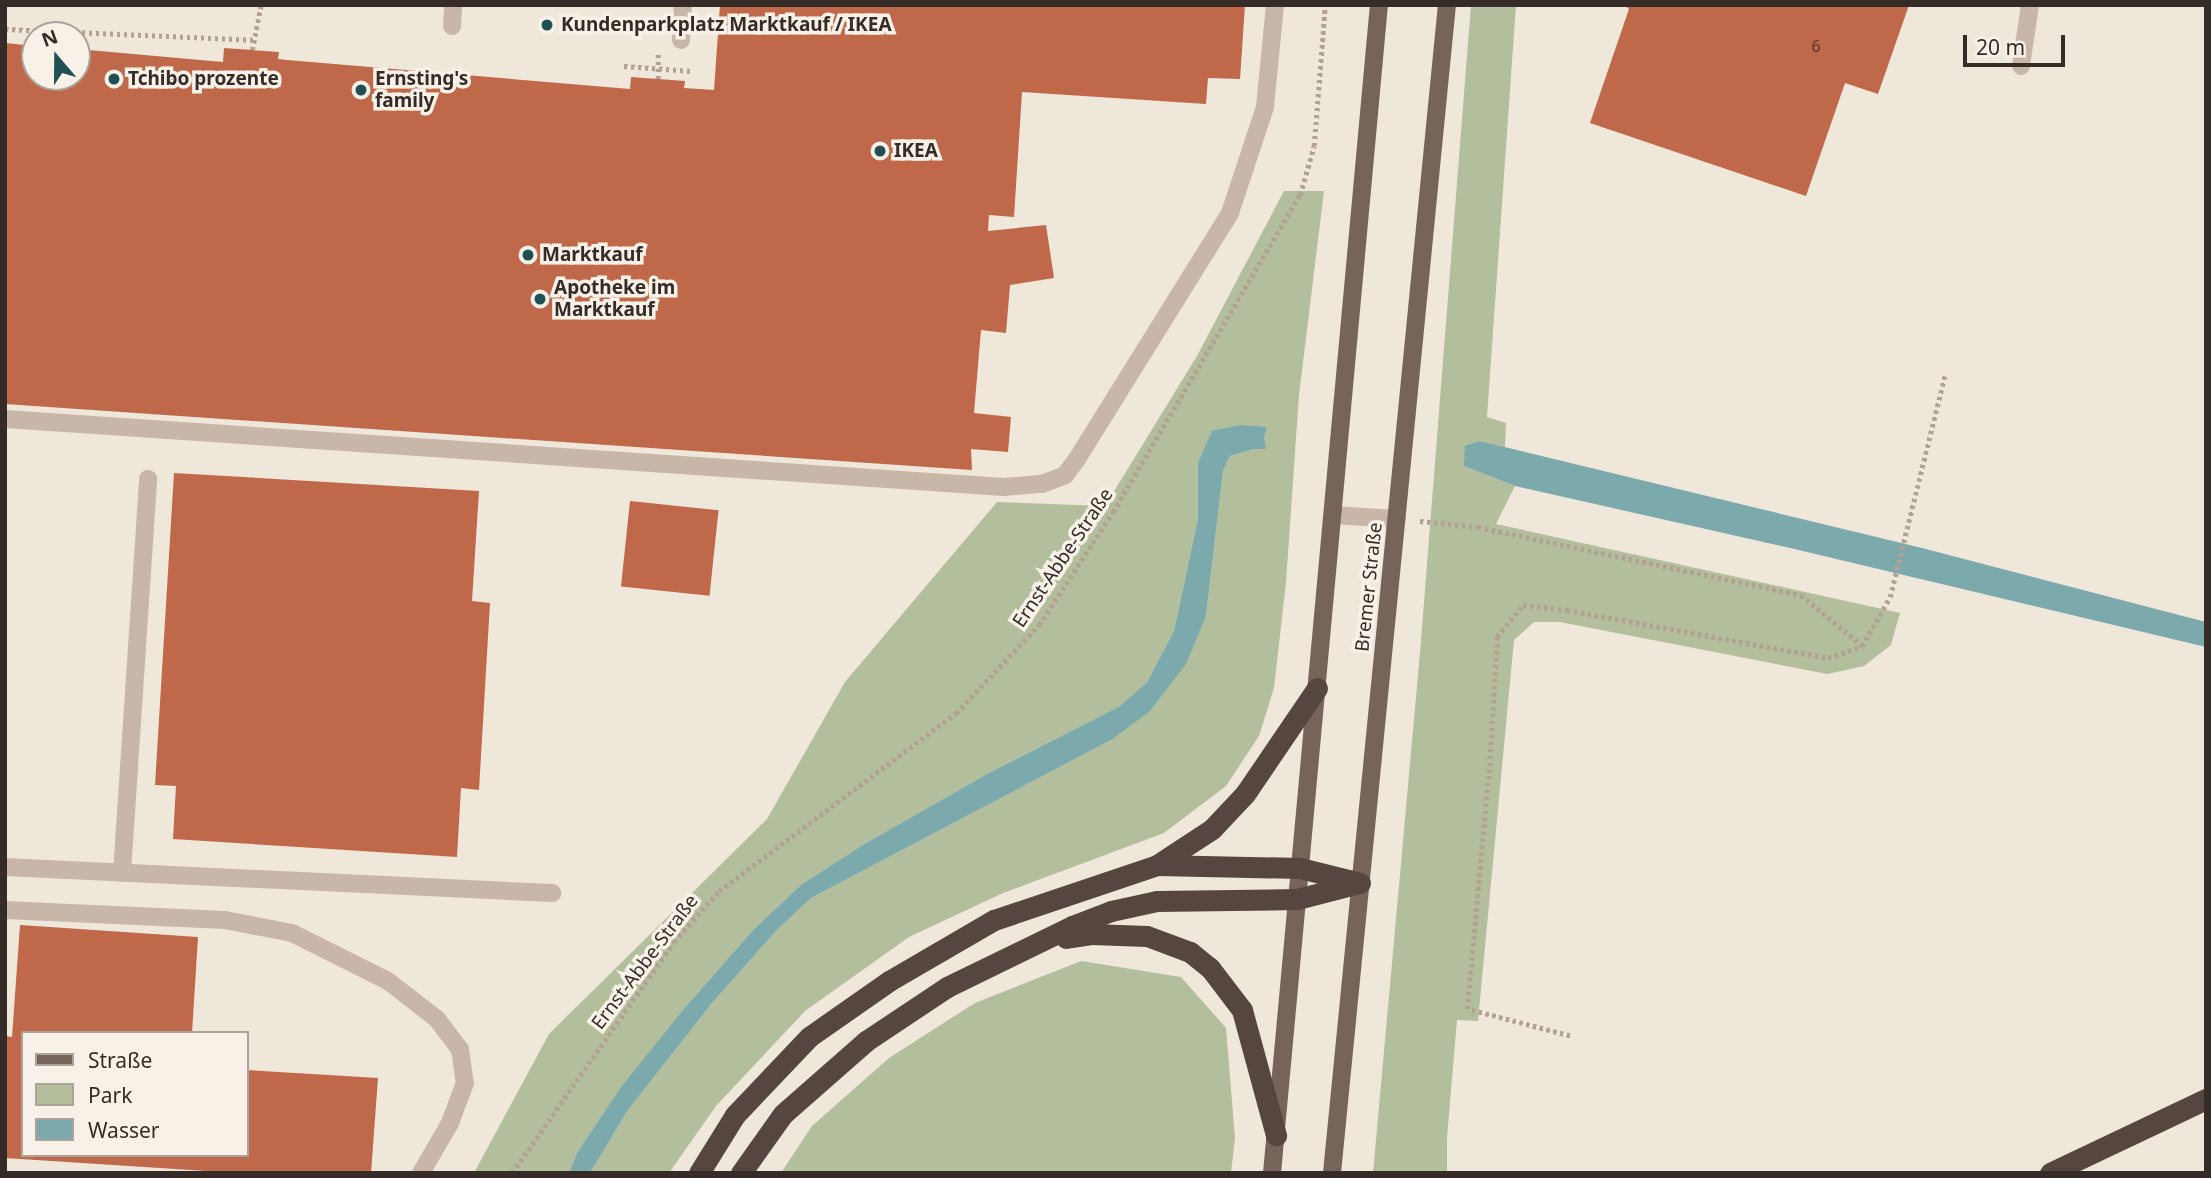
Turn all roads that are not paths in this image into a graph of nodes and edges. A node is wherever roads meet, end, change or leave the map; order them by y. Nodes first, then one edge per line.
1 (453, 5) edge
2 (683, 5) edge
3 (1275, 5) edge
4 (1379, 5) edge
5 (1447, 5) edge
6 (2030, 5) edge
7 (452, 26) dead end
8 (681, 40) dead end
9 (2021, 66) dead end
10 (5, 419) edge
11 (148, 479) dead end
12 (1333, 515) junction
13 (1397, 519) junction
14 (1317, 688) junction
15 (1157, 865) junction
16 (5, 867) edge
17 (1300, 867) junction
18 (121, 873) junction
19 (1360, 883) junction
20 (552, 894) dead end
21 (1297, 899) junction
22 (5, 910) edge
23 (1026, 948) junction
24 (2206, 1099) edge
25 (1276, 1135) junction
26 (421, 1173) edge
27 (699, 1173) edge
28 (741, 1173) edge
29 (1272, 1173) edge
30 (1332, 1173) edge
31 (2050, 1173) edge

1 - 7 street
2 - 8 street
3 - 10 street
4 - 12 main road
5 - 13 main road, Bremer Straße
6 - 9 street
11 - 18 street
12 - 13 street
12 - 14 main road
13 - 19 main road, Bremer Straße
14 - 15 highway
14 - 17 main road
15 - 17 highway
15 - 27 highway
16 - 18 street
17 - 19 highway
17 - 21 main road
18 - 20 street
19 - 21 highway
19 - 30 main road, Bremer Straße
21 - 23 highway
21 - 25 main road
22 - 26 street
23 - 25 highway
23 - 28 highway
24 - 31 highway
25 - 29 main road

